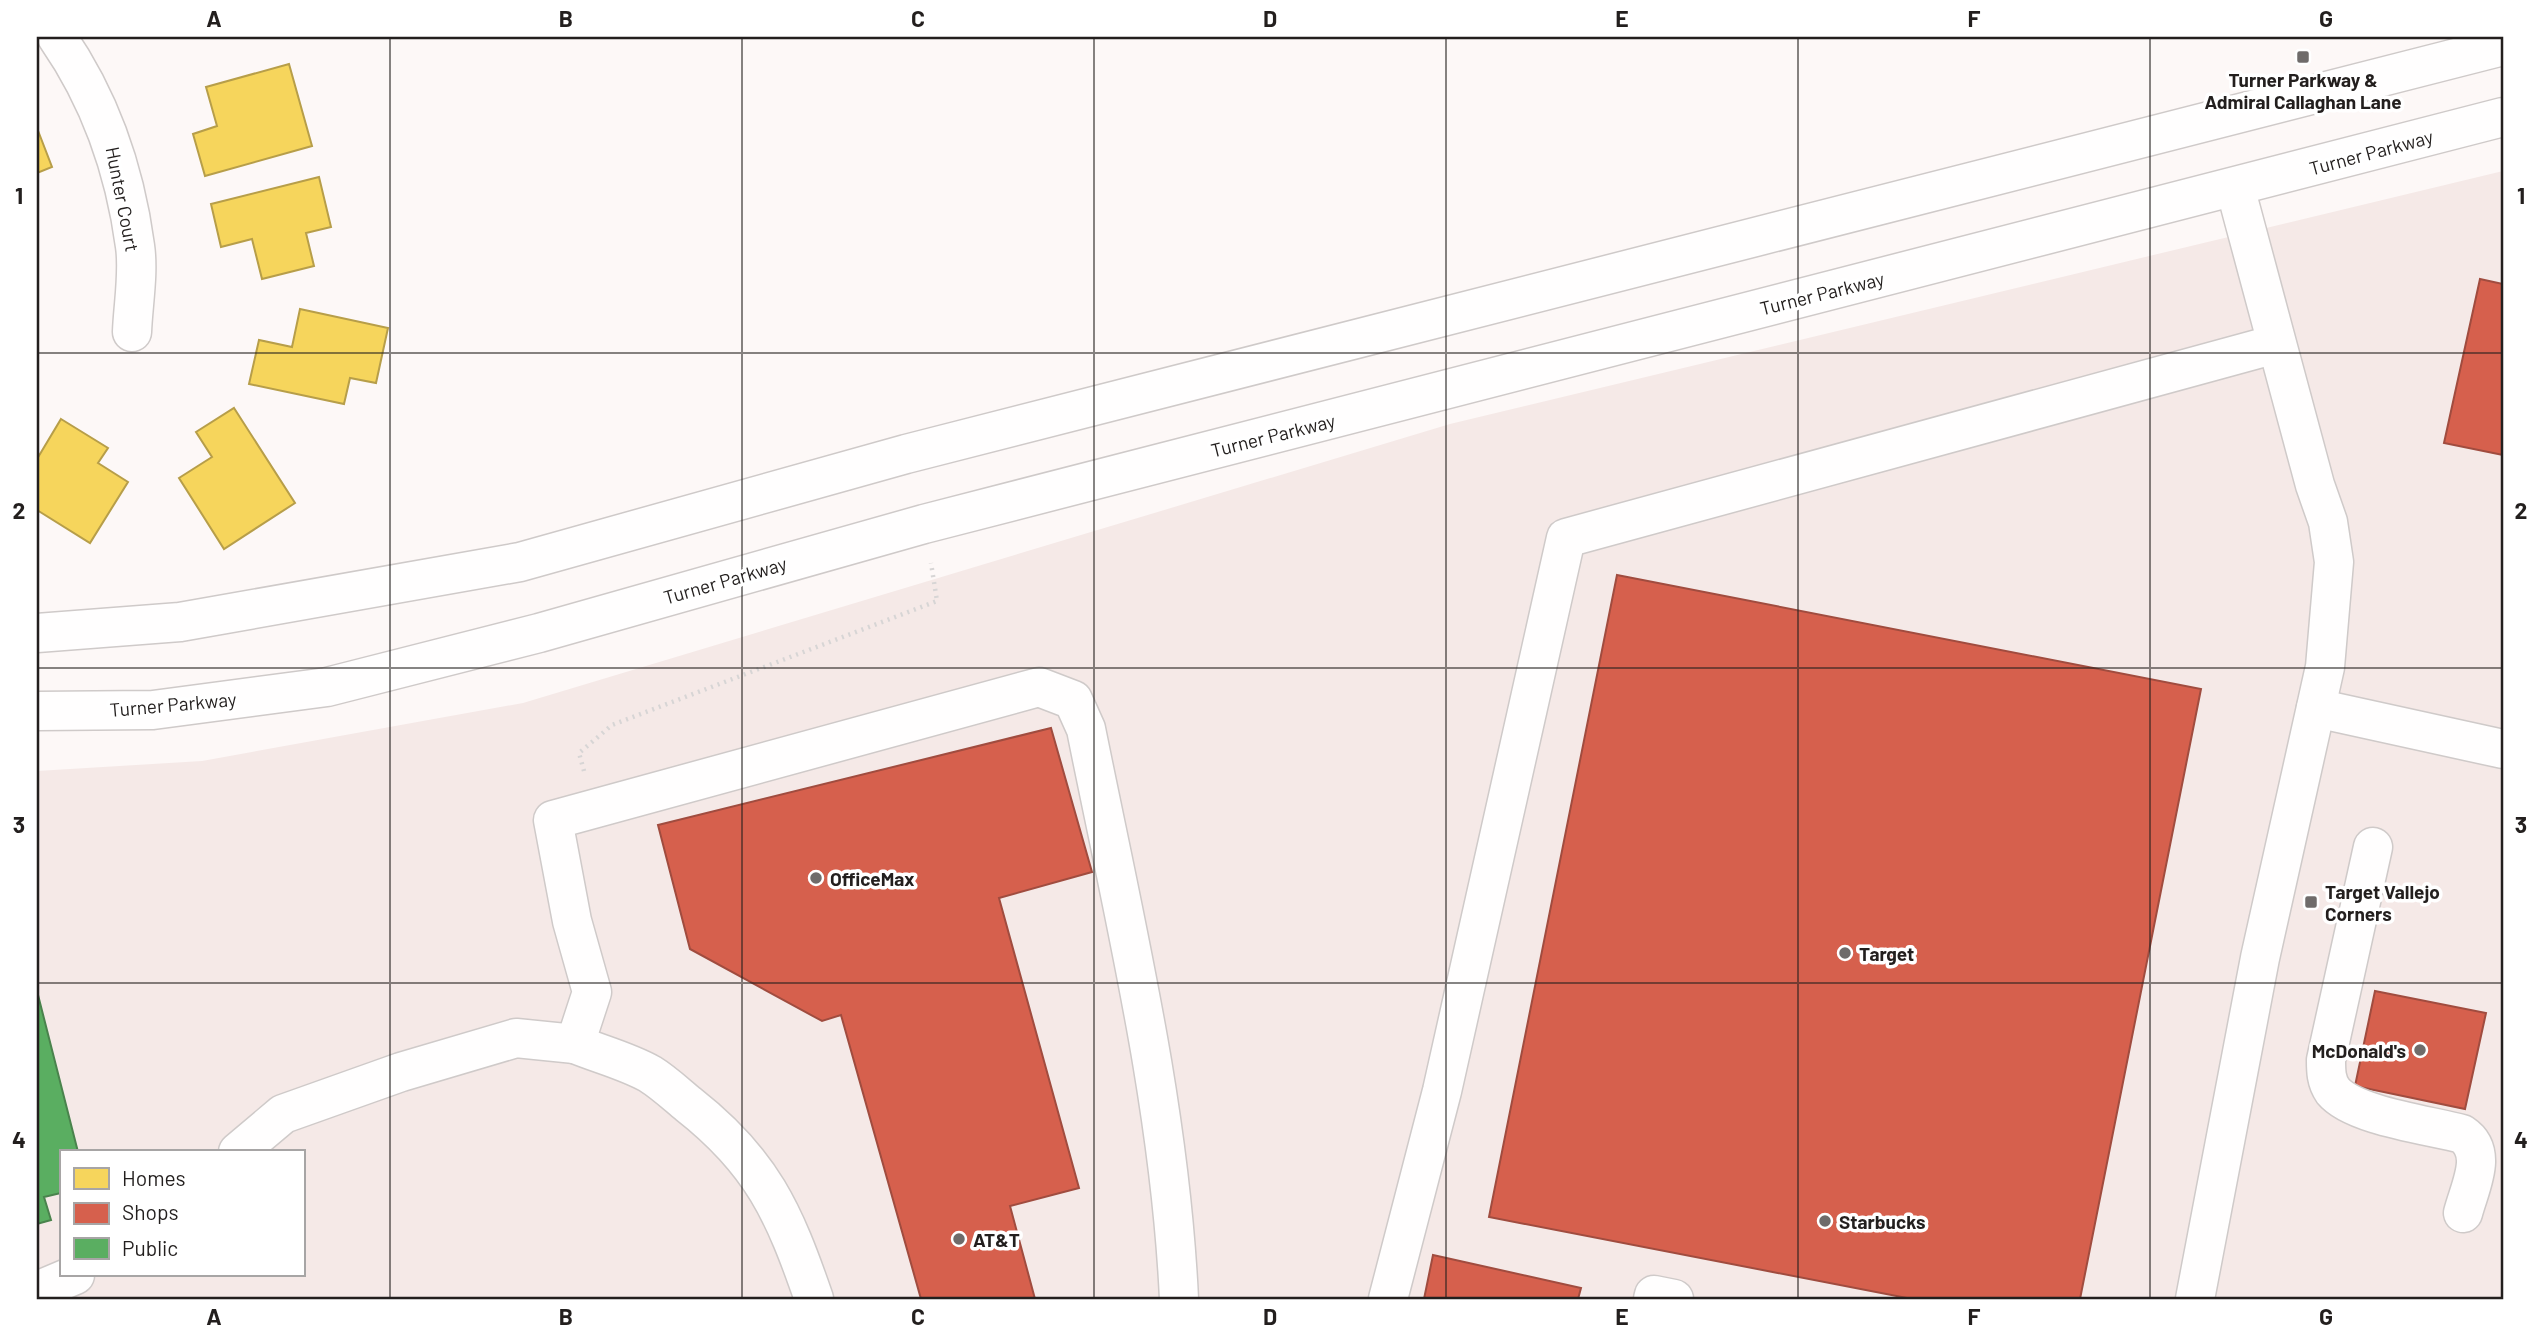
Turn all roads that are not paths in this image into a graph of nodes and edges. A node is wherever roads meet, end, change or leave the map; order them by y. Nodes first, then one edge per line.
1 (57, 37) edge
2 (2503, 46) edge
3 (2503, 117) edge
4 (2235, 187) junction
5 (132, 332) dead end
6 (2276, 344) junction
7 (37, 633) edge
8 (2316, 708) junction
9 (37, 711) edge
10 (2503, 749) edge
11 (2373, 846) dead end
12 (575, 1044) junction
13 (240, 1150) edge
14 (2463, 1213) dead end
15 (73, 1276) edge
16 (37, 1291) edge
17 (814, 1299) edge
18 (1179, 1299) edge
19 (1388, 1299) edge
20 (1653, 1299) edge
21 (1675, 1299) edge
22 (2195, 1299) edge

1 - 5 street, Hunter Court
2 - 7 street
3 - 4 street, Turner Parkway
4 - 6 street
4 - 9 street, Turner Parkway
6 - 8 street
6 - 19 street
8 - 10 street
8 - 22 street
11 - 14 street
12 - 13 street
12 - 17 street
12 - 18 street
15 - 16 street
20 - 21 street

